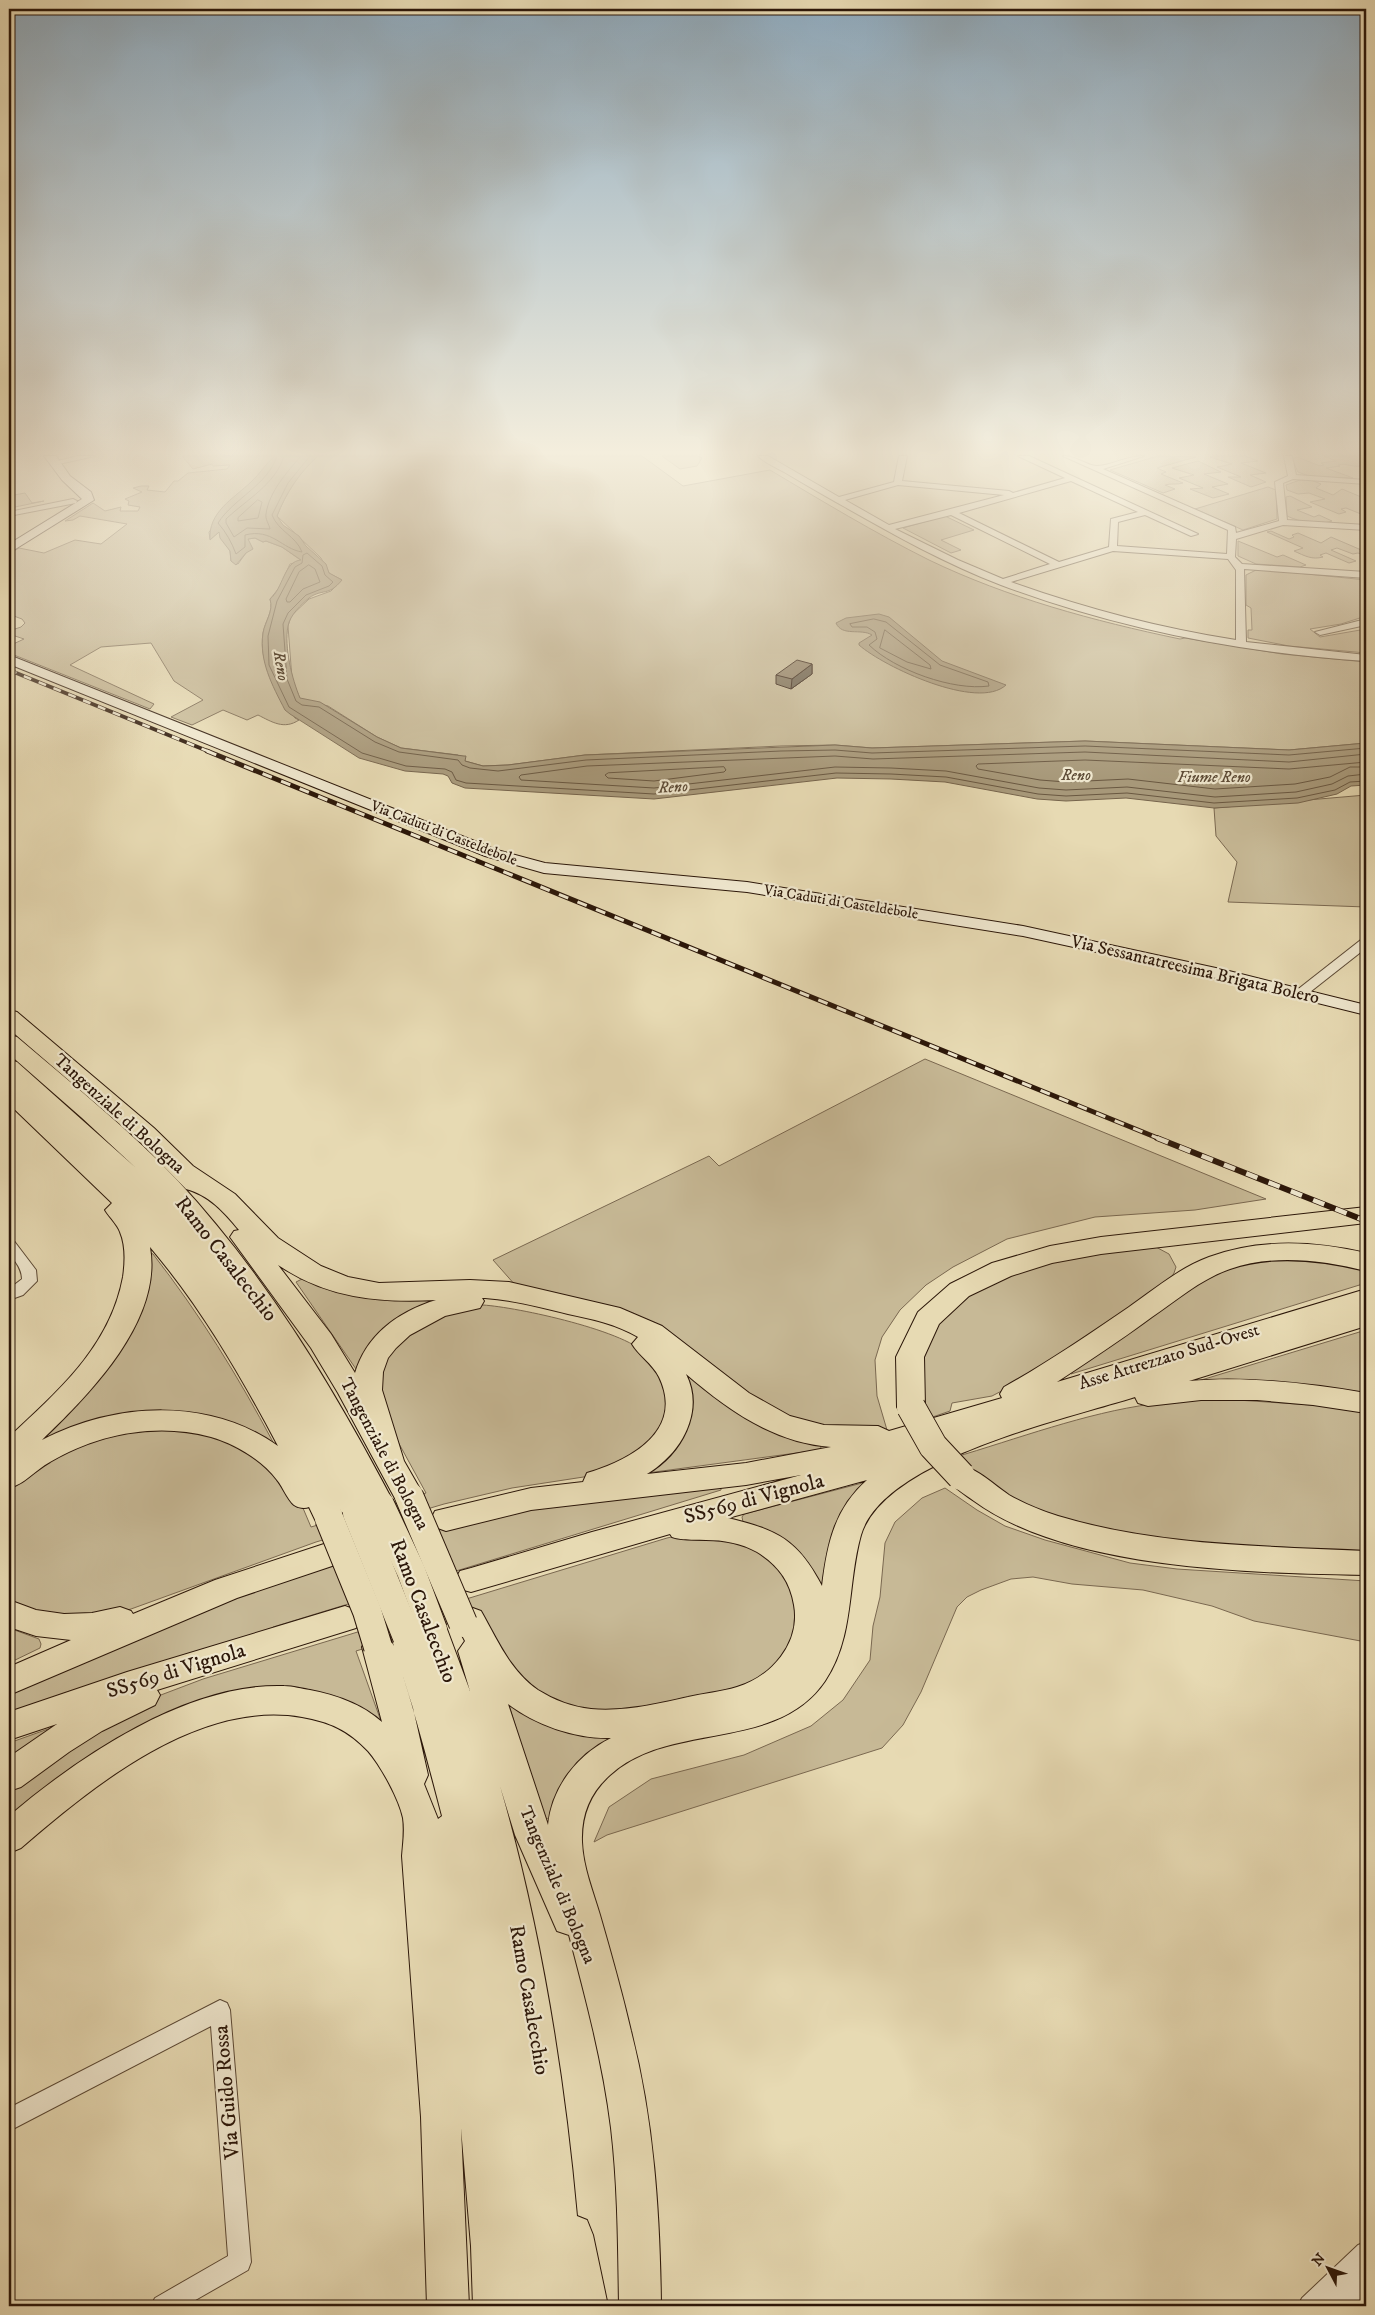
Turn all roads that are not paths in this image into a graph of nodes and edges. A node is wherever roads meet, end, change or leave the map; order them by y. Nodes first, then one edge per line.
1 (960, 564) edge
2 (1056, 564) edge
3 (1239, 566) joint
4 (1366, 575) edge
5 (1002, 582) junction
6 (1366, 622) edge
7 (1320, 632) dead end
8 (1240, 643) junction
9 (1366, 658) edge
10 (9, 659) edge
11 (1023, 931) joint
12 (1366, 942) edge
13 (1301, 993) junction
14 (1366, 1010) edge
15 (9, 1017) edge
16 (9, 1042) edge
17 (9, 1066) edge
18 (9, 1091) edge
19 (46, 1125) junction
20 (185, 1172) junction
21 (1366, 1215) edge
22 (9, 1244) edge
23 (1366, 1262) edge
24 (9, 1296) edge
25 (1366, 1298) edge
26 (1366, 1316) edge
27 (1366, 1403) edge
28 (1037, 1418) junction
29 (920, 1434) junction
30 (962, 1446) junction
31 (9, 1454) edge
32 (390, 1460) junction
33 (9, 1477) edge
34 (496, 1506) junction
35 (359, 1510) junction
36 (446, 1519) dead end
37 (592, 1544) junction
38 (337, 1562) junction
39 (1366, 1563) edge
40 (459, 1580) junction
41 (226, 1589) junction
42 (9, 1613) edge
43 (345, 1619) dead end
44 (430, 1631) junction
45 (268, 1642) junction
46 (9, 1681) edge
47 (9, 1726) edge
48 (447, 1770) junction
49 (9, 1776) edge
50 (419, 1812) junction
51 (9, 1837) edge
52 (602, 1992) junction
53 (9, 2120) edge
54 (549, 2124) junction
55 (1366, 2253) edge
56 (1366, 2280) edge
57 (162, 2306) edge
58 (448, 2306) edge
59 (494, 2306) edge
60 (533, 2306) edge
61 (564, 2306) edge
62 (587, 2306) edge
63 (640, 2306) edge
64 (1310, 2306) edge
65 (1340, 2306) edge

1 - 5 street
2 - 5 street
3 - 4 street
3 - 8 street
5 - 8 street
6 - 7 street
8 - 9 street
10 - 11 main road, Via Caduti di Casteldebole
11 - 13 main road, Via Sessantatreesima Brigata Bolero
12 - 13 street
13 - 14 main road, Via Sessantatreesima Brigata Bolero
15 - 20 highway, Tangenziale di Bologna
16 - 35 highway, Ramo Casalecchio
17 - 35 highway, Ramo Casalecchio
18 - 19 highway, Tangenziale di Bologna
19 - 31 highway
19 - 35 highway, Tangenziale di Bologna
20 - 29 highway
20 - 32 highway, Tangenziale di Bologna
21 - 30 highway, bridge
22 - 24 street
23 - 30 highway
25 - 30 highway, Asse Attrezzato Sud-Ovest
26 - 28 highway, Asse Attrezzato Sud-Ovest
27 - 28 highway
28 - 30 highway, SS569 di Vignola
29 - 30 highway, SS569 di Vignola
29 - 34 highway, SS569 di Vignola
30 - 37 highway, SS569 di Vignola
30 - 39 highway
30 - 52 highway
32 - 34 highway
32 - 35 highway, Tangenziale di Bologna
33 - 35 highway
34 - 36 highway, SS569 di Vignola
35 - 38 highway, Tangenziale di Bologna, bridge
35 - 40 highway, Tangenziale di Bologna, bridge
35 - 44 highway, Ramo Casalecchio, bridge
37 - 40 highway, SS569 di Vignola
37 - 44 highway
38 - 41 highway
38 - 44 highway, Tangenziale di Bologna, bridge
40 - 44 highway, Tangenziale di Bologna, bridge
41 - 42 highway
41 - 46 highway
43 - 45 highway, SS569 di Vignola
44 - 48 highway, Ramo Casalecchio
44 - 50 highway, Tangenziale di Bologna
44 - 52 highway, Tangenziale di Bologna
44 - 54 highway, Ramo Casalecchio
45 - 47 highway, SS569 di Vignola
45 - 49 highway
48 - 59 highway
48 - 60 highway, Ramo Casalecchio
50 - 51 highway
50 - 58 highway
52 - 63 highway
53 - 57 street, Via Guido Rossa
54 - 61 highway, Ramo Casalecchio
54 - 62 highway
55 - 64 street
56 - 65 street

